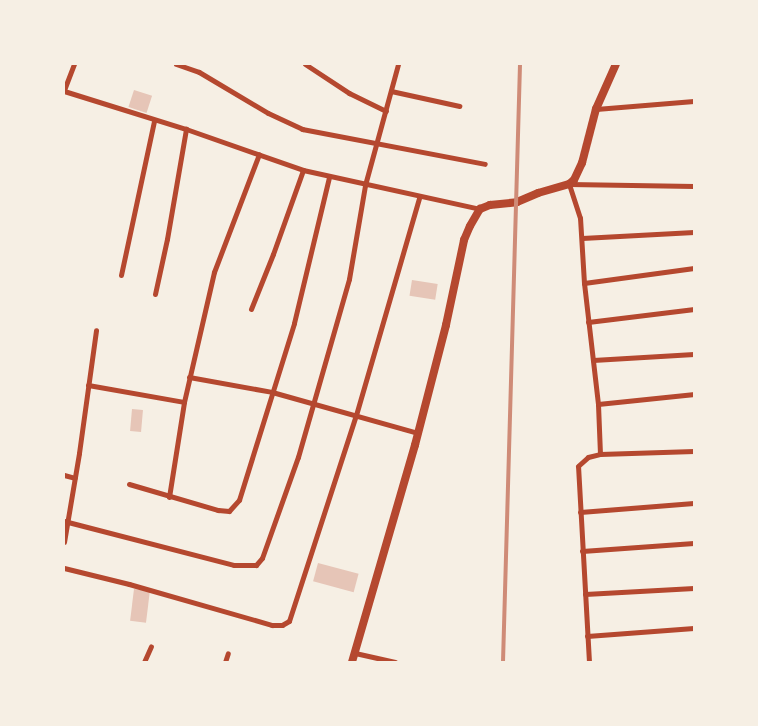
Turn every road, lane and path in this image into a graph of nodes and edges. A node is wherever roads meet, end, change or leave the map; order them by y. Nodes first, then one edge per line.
1 (74, 64) edge
2 (176, 64) edge
3 (305, 64) edge
4 (398, 64) edge
5 (616, 64) edge
6 (64, 90) edge
7 (391, 91) junction
8 (694, 101) edge
9 (459, 106) dead end
10 (596, 109) junction
11 (386, 111) junction
12 (154, 121) junction
13 (186, 129) junction
14 (378, 142) junction
15 (259, 154) junction
16 (485, 164) dead end
17 (303, 170) junction
18 (329, 177) junction
19 (569, 184) junction
20 (365, 185) junction
21 (694, 186) edge
22 (419, 198) junction
23 (480, 209) junction
24 (694, 232) edge
25 (582, 238) junction
26 (694, 268) edge
27 (121, 275) dead end
28 (584, 283) junction
29 (155, 294) dead end
30 (251, 309) dead end
31 (694, 310) edge
32 (588, 322) junction
33 (96, 330) dead end
34 (694, 354) edge
35 (593, 360) junction
36 (189, 377) junction
37 (88, 385) junction
38 (272, 392) junction
39 (694, 394) edge
40 (184, 402) junction
41 (313, 404) junction
42 (598, 404) junction
43 (356, 415) junction
44 (418, 433) junction
45 (694, 451) edge
46 (600, 454) junction
47 (64, 475) edge
48 (75, 478) junction
49 (129, 484) dead end
50 (169, 497) junction
51 (694, 503) edge
52 (580, 512) junction
53 (65, 521) edge
54 (64, 542) edge
55 (694, 543) edge
56 (582, 551) junction
57 (64, 568) edge
58 (694, 588) edge
59 (585, 594) junction
60 (694, 628) edge
61 (587, 636) junction
62 (151, 646) dead end
63 (228, 653) dead end
64 (355, 653) junction
65 (144, 662) edge
66 (225, 662) edge
67 (352, 662) edge
68 (394, 662) edge
69 (590, 662) edge

1 - 6 street
2 - 14 street
3 - 11 street
4 - 7 street
5 - 10 street
6 - 12 street
7 - 9 street
7 - 11 street
8 - 10 street
10 - 19 street
11 - 14 street
12 - 13 street
12 - 27 street
13 - 15 street
13 - 29 street
14 - 16 street
14 - 20 street
15 - 17 street
15 - 36 street
17 - 18 street
17 - 30 street
18 - 20 street
18 - 38 street
19 - 21 street
19 - 23 street
19 - 25 street
20 - 22 street
20 - 41 street
22 - 23 street
22 - 43 street
23 - 44 street
24 - 25 street
25 - 28 street
26 - 28 street
28 - 32 street
31 - 32 street
32 - 35 street
33 - 37 street
34 - 35 street
35 - 42 street
36 - 38 street
36 - 40 street
37 - 40 street
37 - 48 street
38 - 41 street
38 - 50 street
39 - 42 street
40 - 50 street
41 - 43 street
41 - 53 street
42 - 46 street
43 - 44 street
43 - 57 street
44 - 64 street
45 - 46 street
46 - 52 street
47 - 48 street
48 - 53 street
49 - 50 street
51 - 52 street
52 - 56 street
53 - 54 street
55 - 56 street
56 - 59 street
58 - 59 street
59 - 61 street
60 - 61 street
61 - 69 street
62 - 65 street
63 - 66 street
64 - 67 street
64 - 68 street

